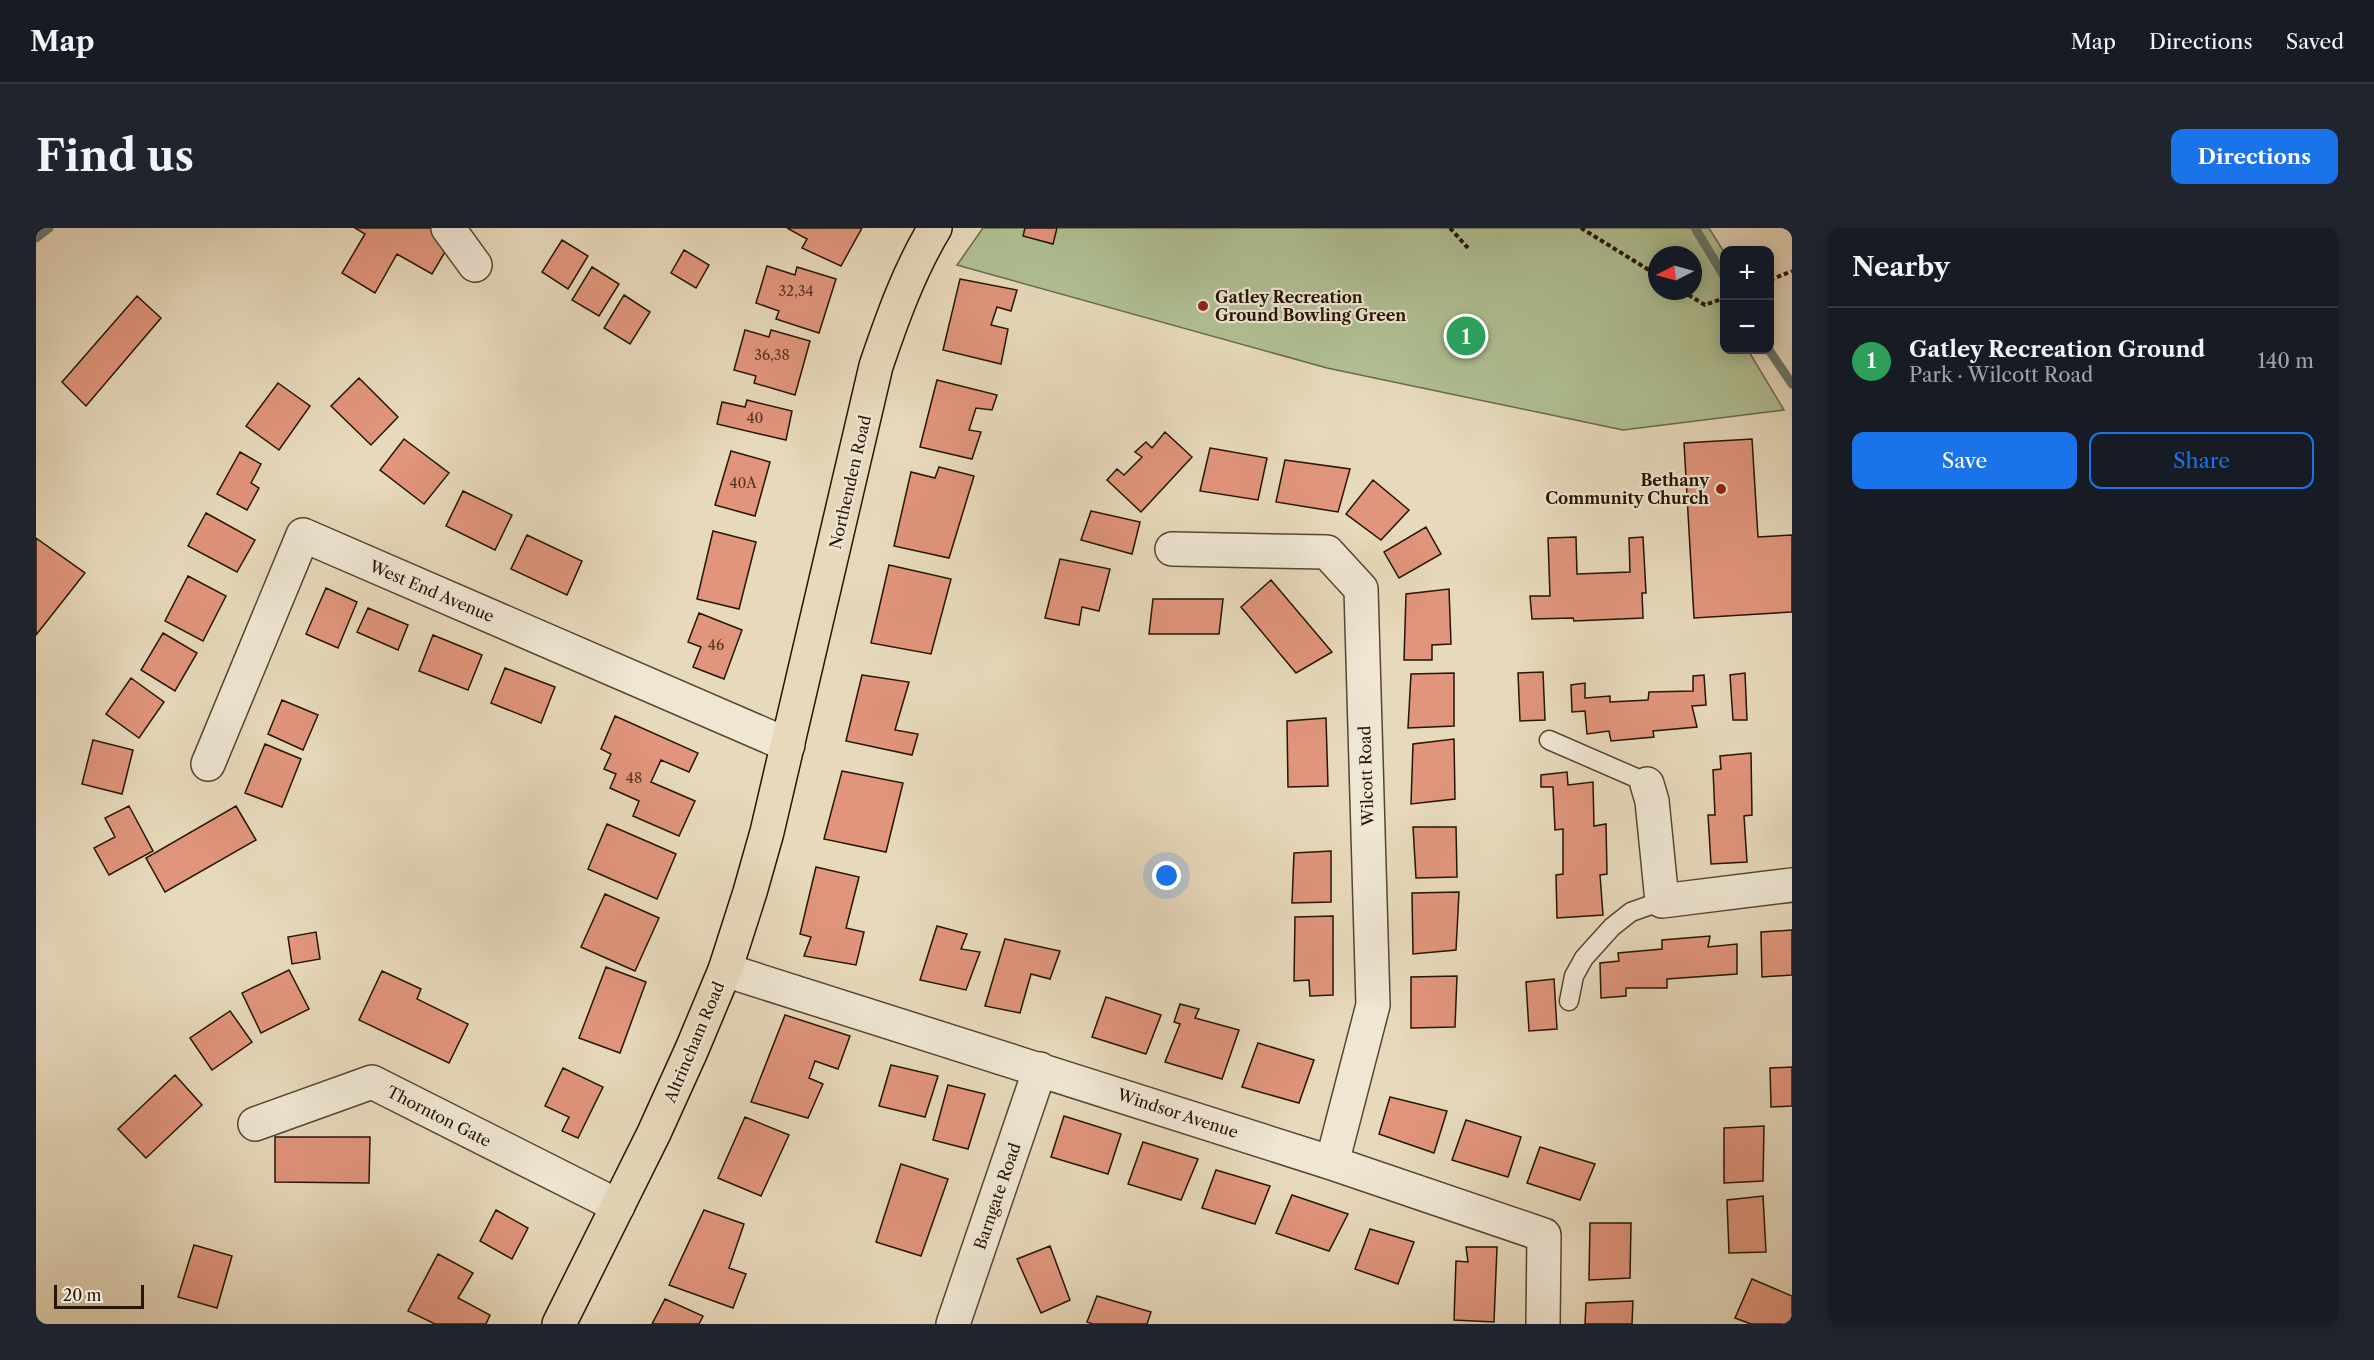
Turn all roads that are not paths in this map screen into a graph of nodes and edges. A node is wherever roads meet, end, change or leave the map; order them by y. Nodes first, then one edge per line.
1 (448, 228) edge
2 (934, 228) edge
3 (475, 265) dead end
4 (1172, 549) dead end
5 (1549, 741) dead end
6 (788, 745) junction
7 (208, 764) dead end
8 (1647, 784) joint
9 (1792, 885) edge
10 (1662, 901) junction
11 (725, 970) junction
12 (1569, 1001) dead end
13 (1040, 1069) junction
14 (255, 1124) dead end
15 (1332, 1163) junction
16 (618, 1206) junction
17 (559, 1324) edge
18 (953, 1324) edge
19 (1543, 1324) edge

1 - 3 street
2 - 6 main road, Northenden Road
4 - 15 street, Wilcott Road
5 - 8 lane
6 - 7 street, West End Avenue
6 - 11 main road, Altrincham Road
8 - 10 street
9 - 10 street
10 - 12 lane
11 - 13 street, Windsor Avenue
11 - 16 main road, Altrincham Road
13 - 15 street, Windsor Avenue
13 - 18 street, Barngate Road
14 - 16 street, Thornton Gate
15 - 19 street, Windsor Avenue
16 - 17 main road, Altrincham Road

